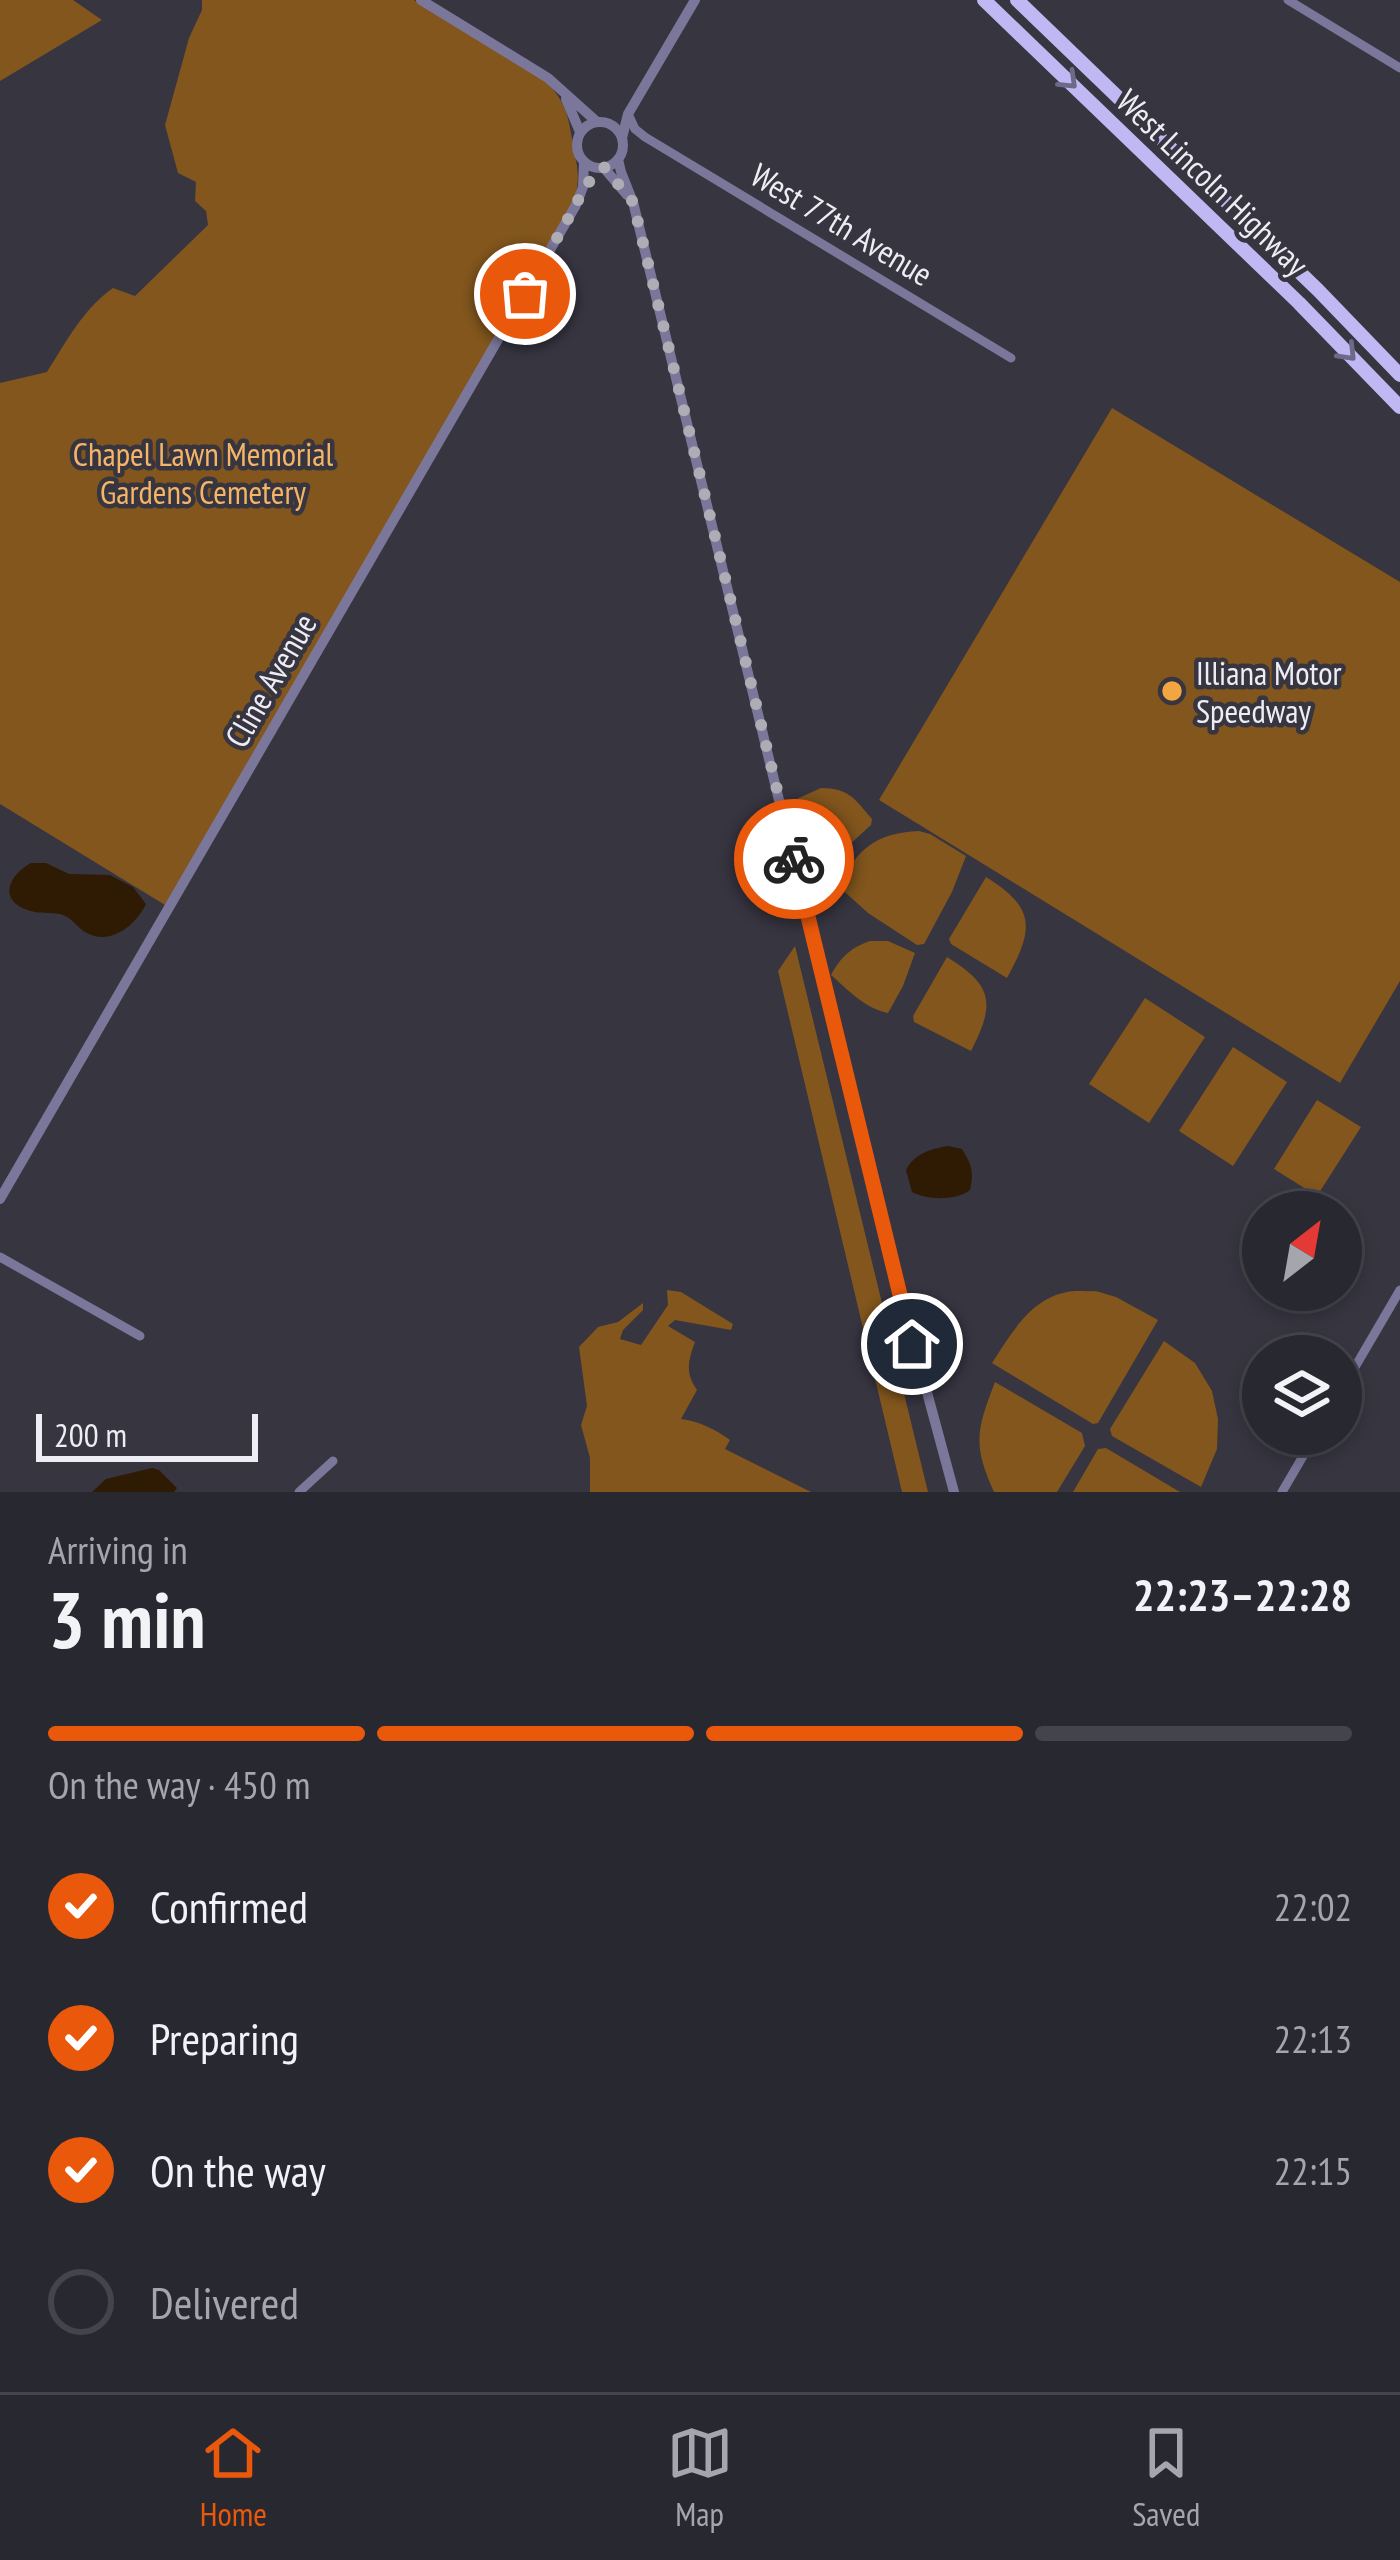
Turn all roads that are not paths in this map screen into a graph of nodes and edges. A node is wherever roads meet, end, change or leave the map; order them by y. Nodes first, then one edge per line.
1 (421, 0) edge
2 (695, 0) edge
3 (984, 0) edge
4 (1017, 0) edge
5 (1288, 0) edge
6 (1400, 68) edge
7 (565, 96) junction
8 (628, 114) junction
9 (600, 122) junction
10 (580, 133) junction
11 (645, 136) junction
12 (622, 140) junction
13 (618, 158) junction
14 (584, 161) junction
15 (604, 168) junction
16 (584, 187) junction
17 (633, 202) junction
18 (1011, 358) dead end
19 (1400, 374) edge
20 (1400, 407) edge
21 (0, 1199) edge
22 (0, 1257) edge
23 (1400, 1290) edge
24 (140, 1336) dead end
25 (1362, 1355) edge
26 (1304, 1455) edge
27 (333, 1461) dead end
28 (299, 1492) edge
29 (954, 1492) edge
30 (1282, 1492) edge

1 - 7 street
2 - 8 street
3 -> 20 main road, West Lincoln Highway
4 - 19 main road, West Lincoln Highway
5 - 6 street
7 - 9 street
7 - 10 street
8 - 9 street
8 - 11 street, West 77th Avenue
8 - 12 street
9 - 10 street
9 - 12 street
10 - 14 street
11 - 12 street
11 - 18 street, West 77th Avenue
12 - 13 street
13 - 15 street
13 - 17 street
14 - 15 street
14 - 16 street, Cline Avenue
15 - 16 street, Cline Avenue
15 - 17 street
16 - 21 street, Cline Avenue
17 - 29 street
22 - 24 street
23 - 25 street
26 - 30 street
27 - 28 street

